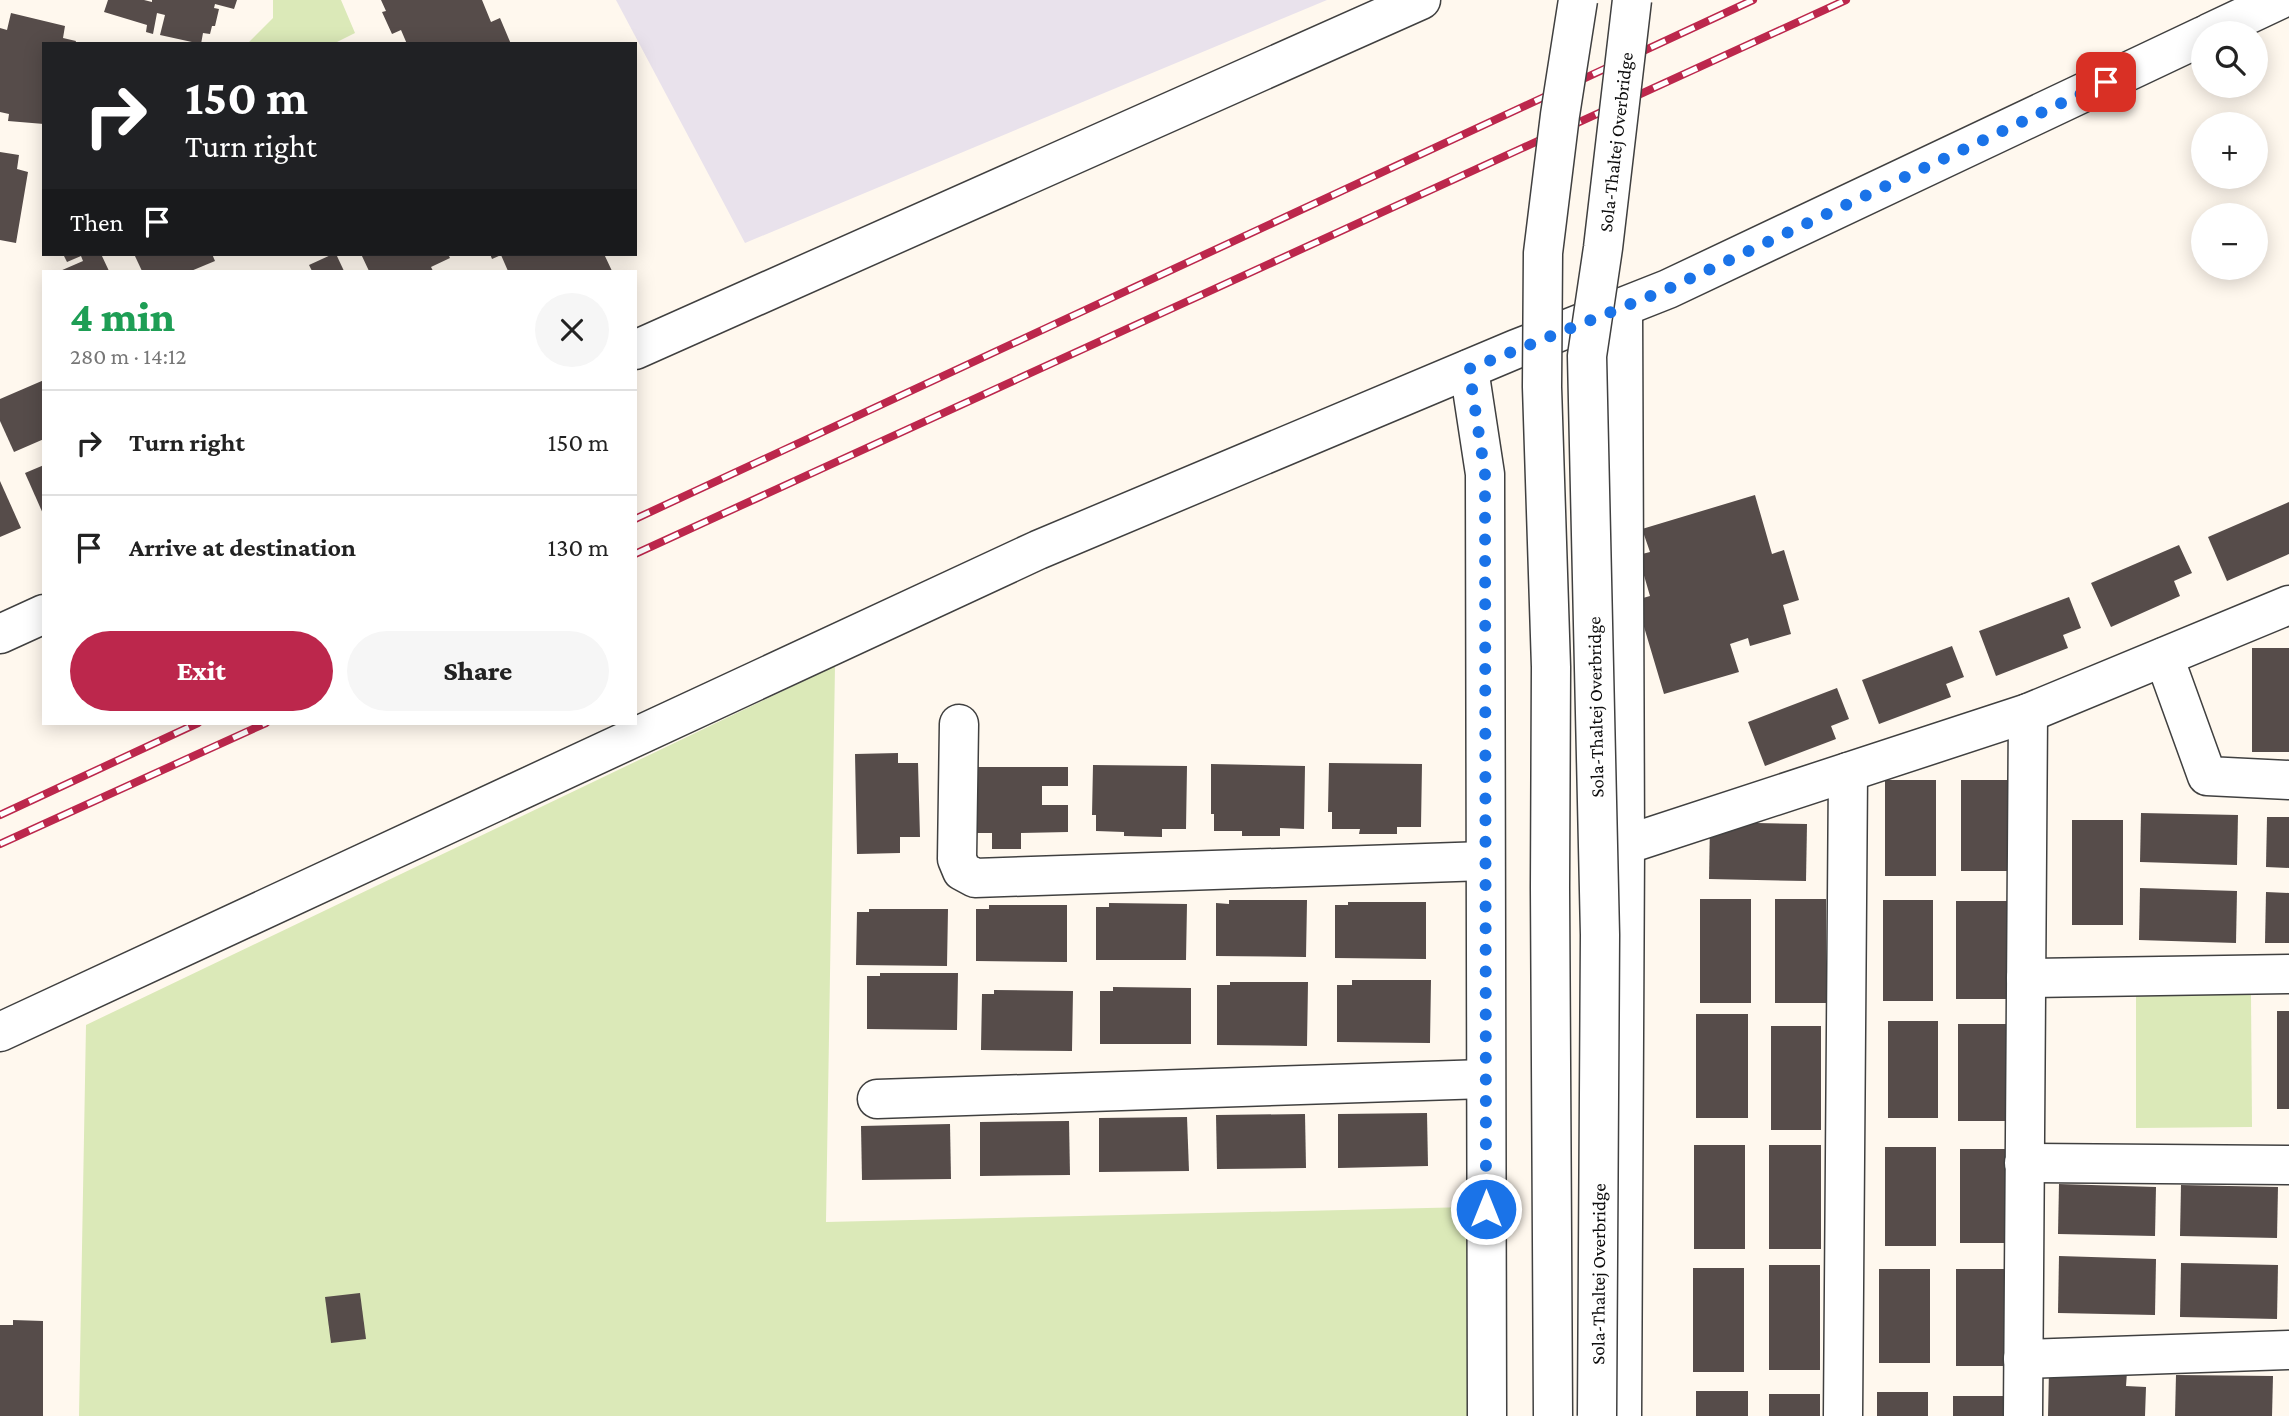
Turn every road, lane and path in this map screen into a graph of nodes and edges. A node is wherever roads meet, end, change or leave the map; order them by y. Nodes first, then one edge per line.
1 (1421, 0) edge
2 (1578, 0) edge
3 (1632, 0) edge
4 (2279, 0) edge
5 (2234, 21) edge
6 (2191, 42) edge
7 (1623, 307) junction
8 (637, 349) edge
9 (1469, 369) junction
10 (2289, 605) edge
11 (42, 615) edge
12 (0, 634) edge
13 (2164, 657) junction
14 (2028, 713) junction
15 (959, 724) dead end
16 (1848, 772) junction
17 (2289, 780) edge
18 (1625, 845) junction
19 (1485, 861) junction
20 (2289, 974) edge
21 (2026, 978) junction
22 (0, 1032) edge
23 (1485, 1079) junction
24 (877, 1099) dead end
25 (2024, 1163) junction
26 (2289, 1165) edge
27 (2289, 1350) edge
28 (2023, 1359) junction
29 (1487, 1416) edge
30 (1553, 1416) edge
31 (1597, 1416) edge
32 (1622, 1416) edge
33 (1843, 1416) edge
34 (2023, 1416) edge

1 - 8 street
2 - 30 street, bridge
3 - 31 street, Sola-Thaltej Overbridge, bridge
4 - 5 street
6 - 7 street
7 - 9 street
7 - 18 street
9 - 19 street
9 - 22 street
10 - 13 street
11 - 12 street
13 - 14 street
13 - 17 street
14 - 16 street
14 - 21 street
15 - 19 street
16 - 18 street
16 - 33 street
18 - 32 street
19 - 23 street
20 - 21 street
21 - 25 street
23 - 24 street
23 - 29 street
25 - 26 street
25 - 28 street
27 - 28 street
28 - 34 street

